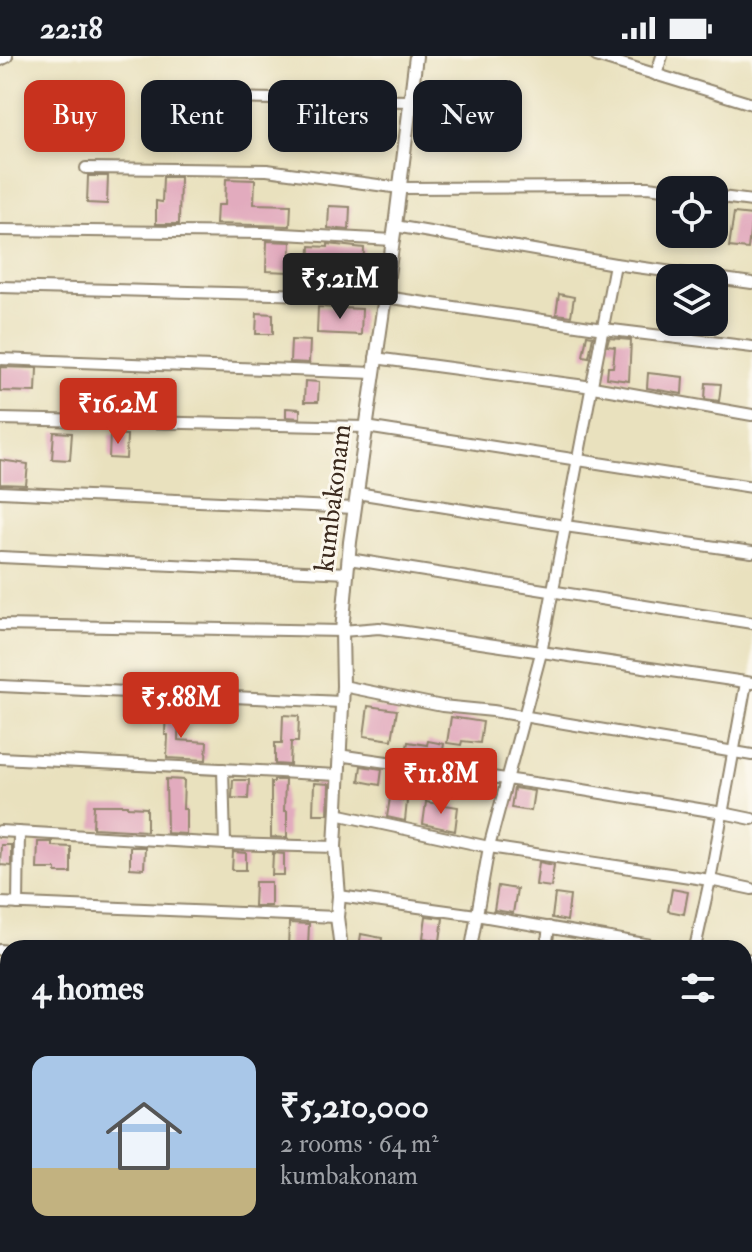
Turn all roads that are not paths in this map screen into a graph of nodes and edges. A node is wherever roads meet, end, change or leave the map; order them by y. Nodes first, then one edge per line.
1 (6, 56) edge
2 (416, 56) edge
3 (596, 56) edge
4 (662, 56) edge
5 (0, 59) edge
6 (656, 75) junction
7 (252, 99) edge
8 (411, 101) junction
9 (752, 104) edge
10 (86, 168) dead end
11 (400, 188) junction
12 (656, 188) edge
13 (728, 198) edge
14 (752, 201) edge
15 (395, 226) junction
16 (0, 230) edge
17 (393, 240) junction
18 (615, 264) junction
19 (752, 283) edge
20 (0, 287) edge
21 (385, 297) junction
22 (604, 329) junction
23 (752, 347) edge
24 (375, 358) junction
25 (0, 359) edge
26 (374, 373) junction
27 (593, 387) junction
28 (752, 415) edge
29 (0, 419) edge
30 (366, 427) junction
31 (577, 460) junction
32 (752, 487) edge
33 (0, 492) edge
34 (357, 493) junction
35 (355, 508) junction
36 (565, 526) junction
37 (752, 552) edge
38 (0, 557) edge
39 (349, 559) junction
40 (348, 573) junction
41 (552, 592) junction
42 (752, 623) edge
43 (0, 625) edge
44 (342, 631) junction
45 (541, 653) junction
46 (749, 683) edge
47 (0, 686) edge
48 (343, 686) junction
49 (341, 702) junction
50 (525, 717) junction
51 (733, 753) junction
52 (338, 755) junction
53 (752, 755) edge
54 (0, 758) edge
55 (223, 769) junction
56 (337, 775) junction
57 (507, 778) junction
58 (723, 813) junction
59 (336, 814) junction
60 (752, 819) edge
61 (0, 831) edge
62 (19, 832) junction
63 (225, 844) junction
64 (335, 847) junction
65 (489, 847) junction
66 (710, 880) junction
67 (752, 889) edge
68 (339, 896) junction
69 (0, 903) edge
70 (18, 904) junction
71 (476, 915) junction
72 (337, 917) junction
73 (549, 927) junction
74 (340, 940) edge
75 (472, 940) edge
76 (547, 940) edge
77 (623, 940) edge
78 (697, 940) edge

1 - 5 street
2 - 8 street, kumbakonam
3 - 6 street
4 - 6 street
6 - 9 street
7 - 8 street
8 - 11 street, kumbakonam
10 - 11 street
11 - 12 street
11 - 15 street, kumbakonam
13 - 14 street
15 - 17 street, kumbakonam
15 - 18 street
16 - 17 street
17 - 21 street, kumbakonam
18 - 19 street
18 - 22 street
20 - 21 street
21 - 22 street
21 - 24 street, kumbakonam
22 - 23 street
22 - 27 street
24 - 26 street, kumbakonam
24 - 27 street
25 - 26 street
26 - 30 street, kumbakonam
27 - 28 street
27 - 31 street
29 - 30 street
30 - 31 street
30 - 34 street, kumbakonam
31 - 32 street
31 - 36 street
33 - 35 street
34 - 35 street, kumbakonam
34 - 36 street
35 - 39 street, kumbakonam
36 - 37 street
36 - 41 street
38 - 40 street
39 - 40 street, kumbakonam
39 - 41 street
40 - 44 street, kumbakonam
41 - 42 street
41 - 45 street
43 - 44 street
44 - 45 street
44 - 48 street, kumbakonam
45 - 46 street
45 - 50 street
46 - 51 street
47 - 49 street
48 - 49 street, kumbakonam
48 - 50 street
49 - 52 street, kumbakonam
50 - 51 street
50 - 57 street
51 - 53 street
51 - 58 street
52 - 56 street, kumbakonam
52 - 57 street
54 - 55 street
55 - 56 street
55 - 63 street
56 - 59 street, kumbakonam
57 - 58 street
57 - 65 street
58 - 60 street
58 - 66 street
59 - 64 street, kumbakonam
59 - 65 street
61 - 62 street
62 - 63 street
62 - 70 street
63 - 64 street
64 - 68 street, kumbakonam
65 - 66 street
65 - 71 street
66 - 67 street
66 - 78 street
68 - 71 street
68 - 72 street, kumbakonam
69 - 70 street
70 - 72 street
71 - 73 street
71 - 75 street
72 - 74 street, kumbakonam
73 - 76 street
73 - 77 street

